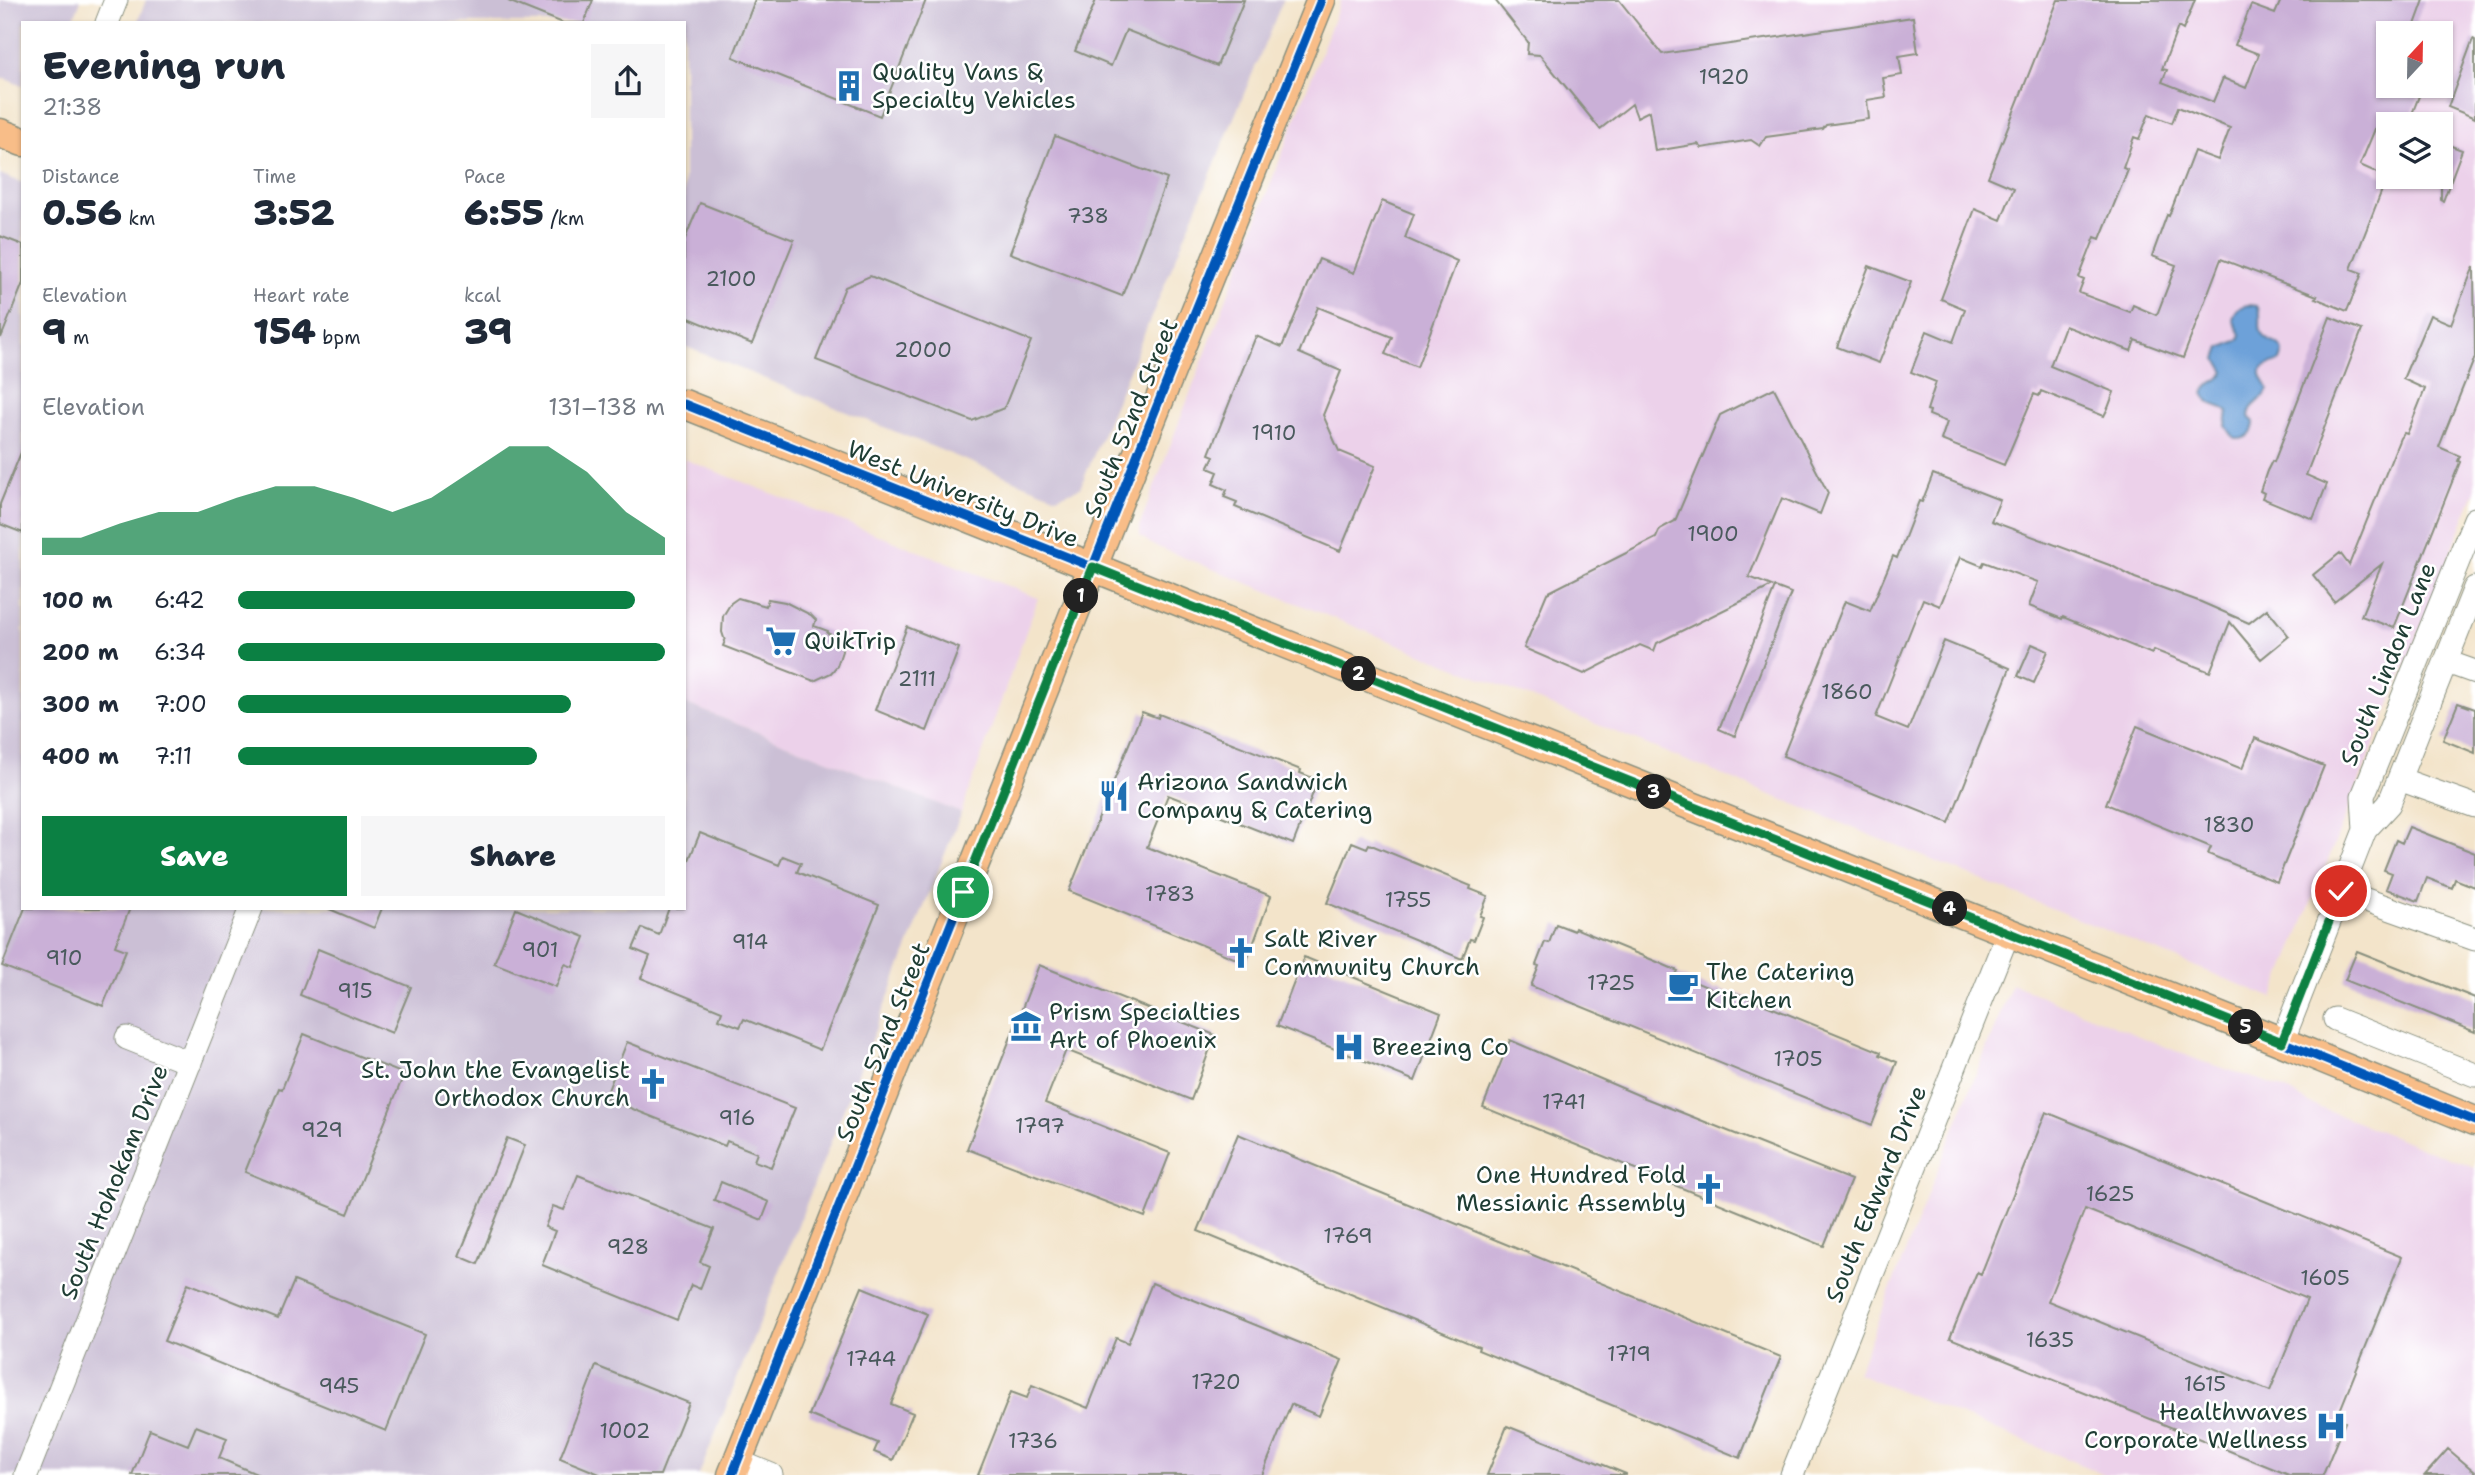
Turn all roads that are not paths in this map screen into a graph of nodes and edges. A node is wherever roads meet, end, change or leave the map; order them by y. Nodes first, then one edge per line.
1 (116, 0) edge
2 (1321, 0) edge
3 (108, 21) edge
4 (0, 133) edge
5 (21, 141) edge
6 (686, 405) edge
7 (2475, 519) edge
8 (2475, 561) edge
9 (1093, 567) junction
10 (2475, 588) edge
11 (2444, 598) junction
12 (2420, 656) junction
13 (2447, 662) junction
14 (2475, 672) edge
15 (2399, 779) junction
16 (2475, 806) edge
17 (2365, 830) junction
18 (2341, 891) junction
19 (250, 910) edge
20 (2008, 933) junction
21 (2475, 939) edge
22 (2335, 1018) dead end
23 (127, 1038) dead end
24 (2282, 1042) junction
25 (190, 1063) junction
26 (2475, 1075) edge
27 (2475, 1121) edge
28 (734, 1468) edge
29 (26, 1475) edge
30 (771, 1475) edge
31 (1792, 1475) edge

1 - 3 street
2 - 9 main road, South 52nd Street
4 - 5 main road
6 - 9 main road, West University Drive
7 - 11 street, South Lindon Lane
8 - 11 street
9 - 20 main road, West University Drive
9 - 28 main road, South 52nd Street
10 - 13 street, South Lindon Lane
11 - 12 street, South Lindon Lane
12 - 15 street
12 - 17 street, South Lindon Lane
13 - 14 street
13 - 15 street, South Lindon Lane
15 - 16 street
15 - 17 street, South Lindon Lane
17 - 18 street, South Lindon Lane
18 - 21 street
18 - 24 street, South Lindon Lane
19 - 25 street, South Hohokam Drive
20 - 24 main road, West University Drive
20 - 31 street, South Edward Drive
22 - 26 street
23 - 25 street
24 - 27 main road, West University Drive
25 - 29 street, South Hohokam Drive
28 - 30 street

